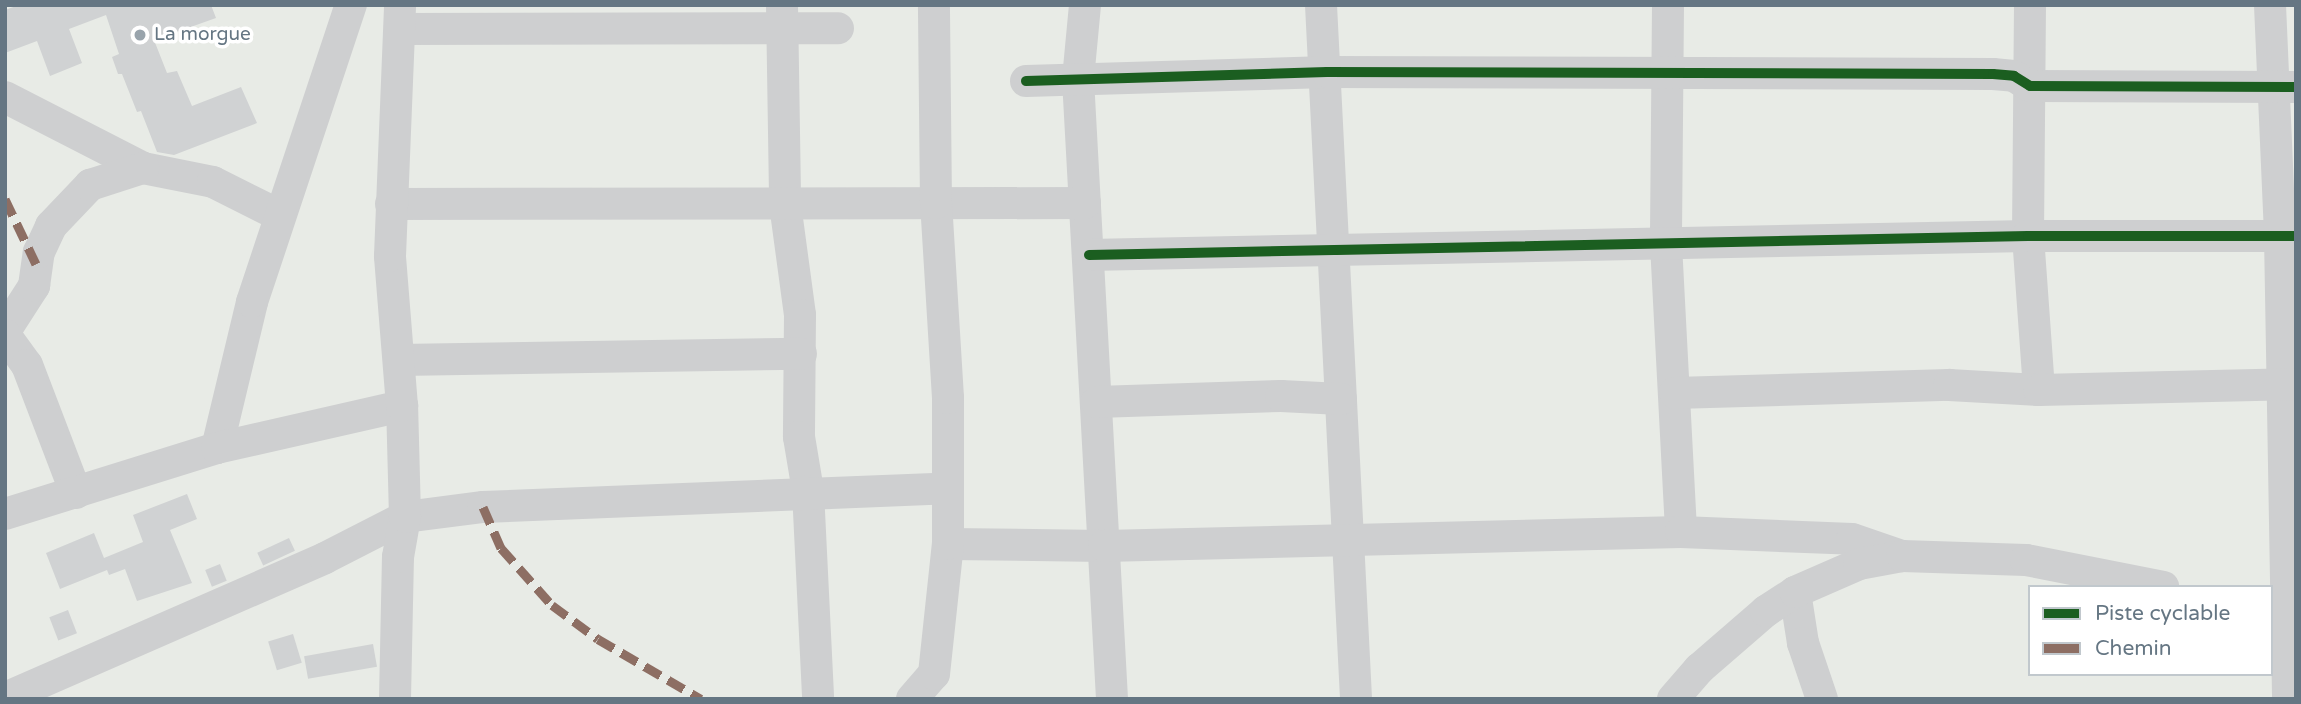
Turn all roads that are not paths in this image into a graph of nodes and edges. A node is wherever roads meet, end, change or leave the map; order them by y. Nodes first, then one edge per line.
1 (351, 5) edge
2 (934, 5) edge
3 (1085, 5) edge
4 (1321, 5) edge
5 (1668, 5) edge
6 (2030, 5) edge
7 (2270, 5) edge
8 (401, 17) edge
9 (782, 17) edge
10 (838, 28) dead end
11 (1327, 72) junction
12 (1668, 74) junction
13 (1078, 79) junction
14 (1026, 81) dead end
15 (2030, 86) junction
16 (2283, 88) edge
17 (5, 97) edge
18 (143, 167) junction
19 (936, 203) junction
20 (1085, 203) junction
21 (391, 204) junction
22 (785, 204) junction
23 (279, 215) junction
24 (2028, 236) junction
25 (2288, 236) edge
26 (1666, 244) junction
27 (1336, 251) junction
28 (1090, 255) junction
29 (5, 333) edge
30 (801, 354) junction
31 (399, 360) junction
32 (2288, 384) edge
33 (2039, 390) junction
34 (1675, 393) junction
35 (1341, 399) junction
36 (1097, 402) junction
37 (402, 406) junction
38 (217, 448) junction
39 (947, 488) junction
40 (808, 491) junction
41 (76, 493) junction
42 (5, 514) edge
43 (405, 517) junction
44 (1681, 532) junction
45 (1346, 540) junction
46 (948, 544) junction
47 (1104, 546) junction
48 (1902, 556) junction
49 (2152, 585) edge
50 (1795, 592) junction
51 (2284, 602) edge
52 (5, 698) edge
53 (395, 699) edge
54 (818, 699) edge
55 (912, 699) edge
56 (1112, 699) edge
57 (1356, 699) edge
58 (1673, 699) edge
59 (1822, 699) edge
60 (2288, 699) edge

1 - 23 street
2 - 19 street
3 - 13 street
4 - 11 street
5 - 12 street
6 - 15 street
7 - 16 street
8 - 9 street
8 - 21 street
9 - 10 street
9 - 22 street
11 - 12 street
11 - 13 street
11 - 27 street
12 - 15 street
12 - 26 street
13 - 14 street
13 - 20 street
15 - 16 street
15 - 24 street
16 - 25 street
17 - 18 street
18 - 23 street
18 - 29 street
19 - 20 street
19 - 22 street
19 - 39 street
20 - 28 street
21 - 22 street
21 - 31 street
22 - 30 street
23 - 38 street
24 - 25 street
24 - 26 street
24 - 33 street
25 - 32 street
26 - 27 street
26 - 34 street
27 - 28 street
27 - 35 street
28 - 36 street
29 - 41 street
30 - 31 street
30 - 40 street
31 - 37 street
32 - 33 street
32 - 51 street
33 - 34 street
34 - 44 street
35 - 36 street
35 - 45 street
36 - 47 street
37 - 38 street
37 - 43 street
38 - 41 street
39 - 40 street
39 - 46 street
40 - 43 street
40 - 54 street
41 - 42 street
43 - 52 street
43 - 53 street
44 - 45 street
44 - 48 street
45 - 47 street
45 - 57 street
46 - 47 street
46 - 55 street
47 - 56 street
48 - 49 street
48 - 50 street
50 - 58 street
50 - 59 street
51 - 60 street

